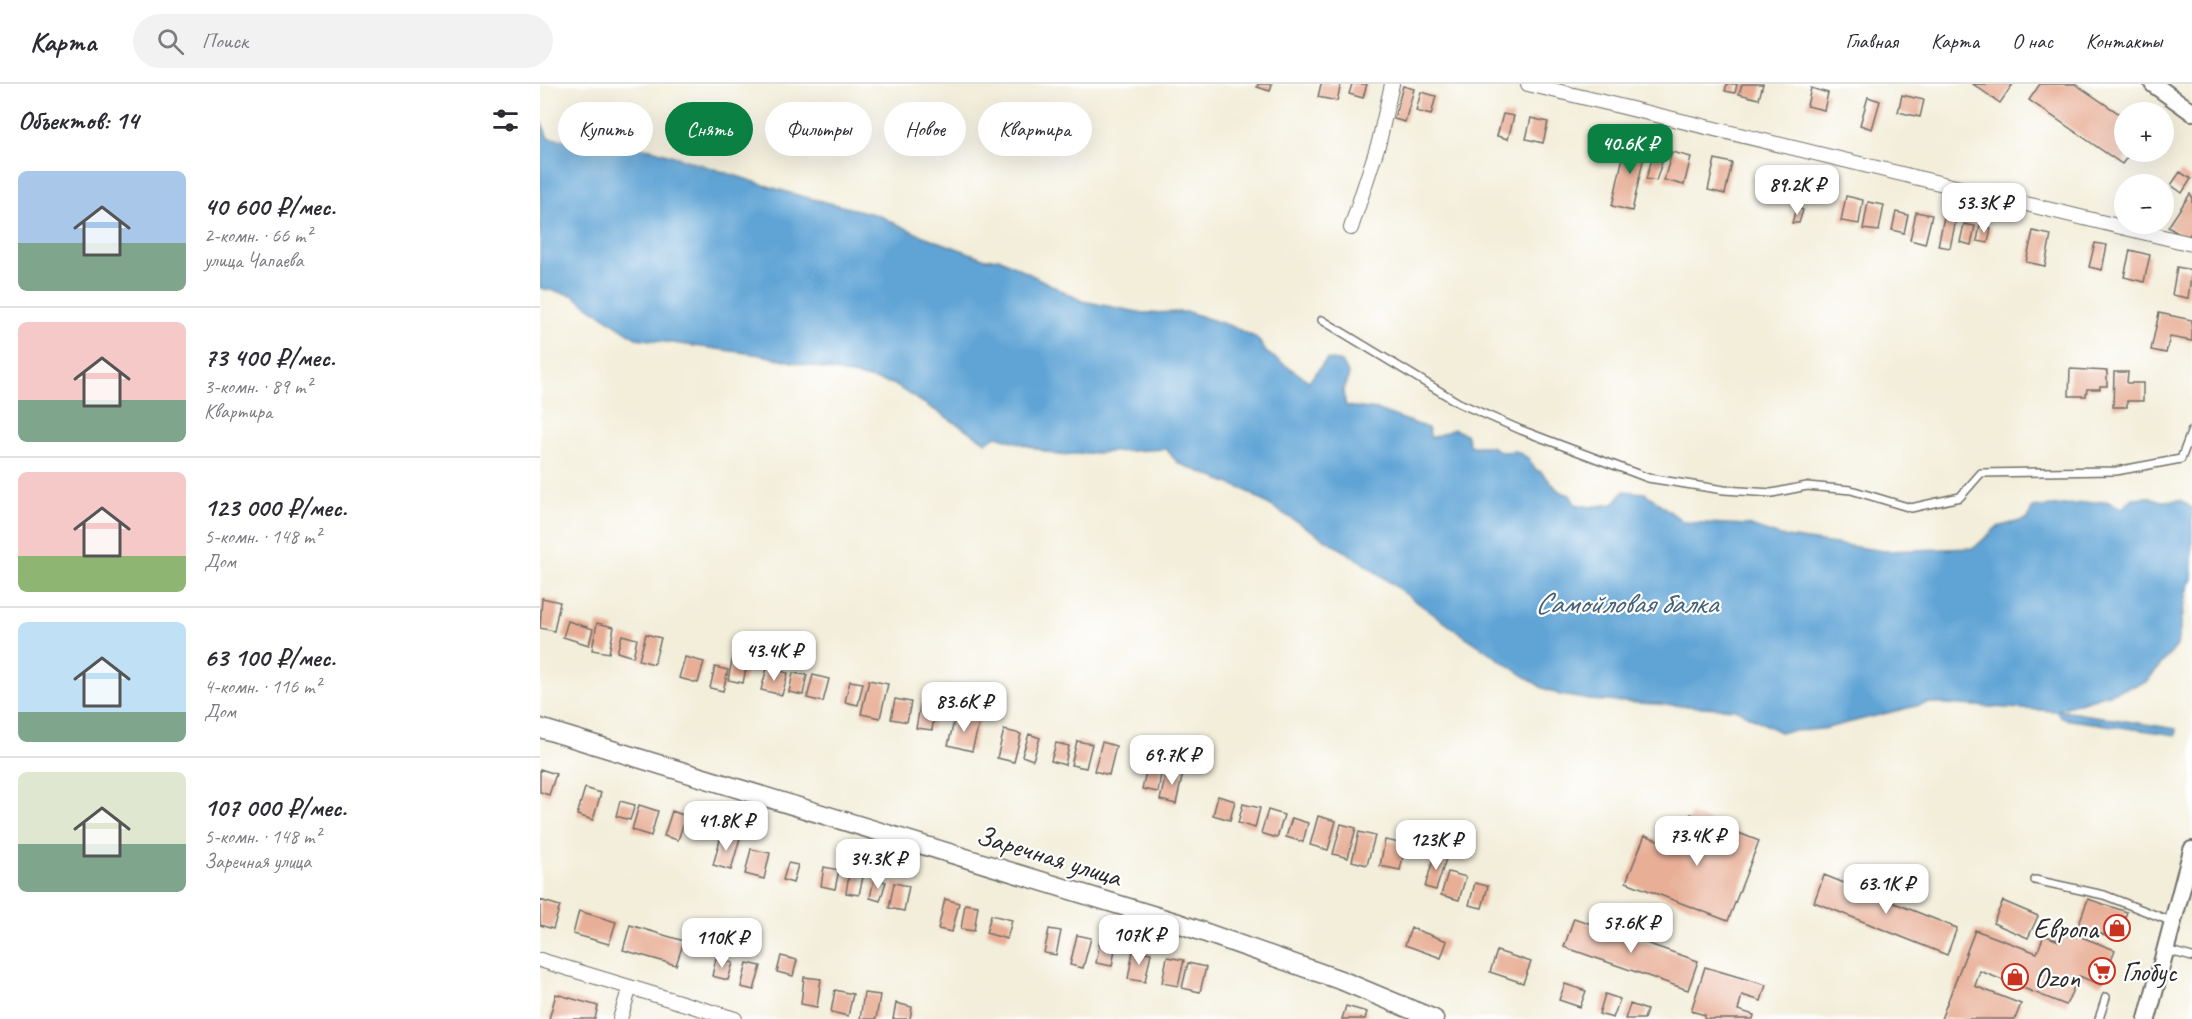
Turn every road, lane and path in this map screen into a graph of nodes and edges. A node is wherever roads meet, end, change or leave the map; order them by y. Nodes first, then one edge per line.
1 (1392, 84) edge
2 (1528, 84) edge
3 (2153, 84) edge
4 (2192, 112) edge
5 (1351, 228) dead end
6 (2192, 244) edge
7 (1322, 320) dead end
8 (2192, 430) edge
9 (540, 728) edge
10 (2192, 850) edge
11 (2035, 880) dead end
12 (2173, 922) junction
13 (2166, 950) junction
14 (2192, 957) edge
15 (540, 960) edge
16 (630, 987) junction
17 (2106, 997) dead end
18 (620, 1019) edge
19 (735, 1019) edge
20 (1434, 1019) edge
21 (2099, 1019) edge
22 (2147, 1019) edge

1 - 5 street
2 - 6 street
3 - 4 street
7 - 8 lane
9 - 20 main road, Заречная улица
10 - 12 street
11 - 12 lane
12 - 13 street
13 - 14 lane
13 - 22 street
15 - 16 street
16 - 18 street
16 - 19 street
17 - 21 lane

